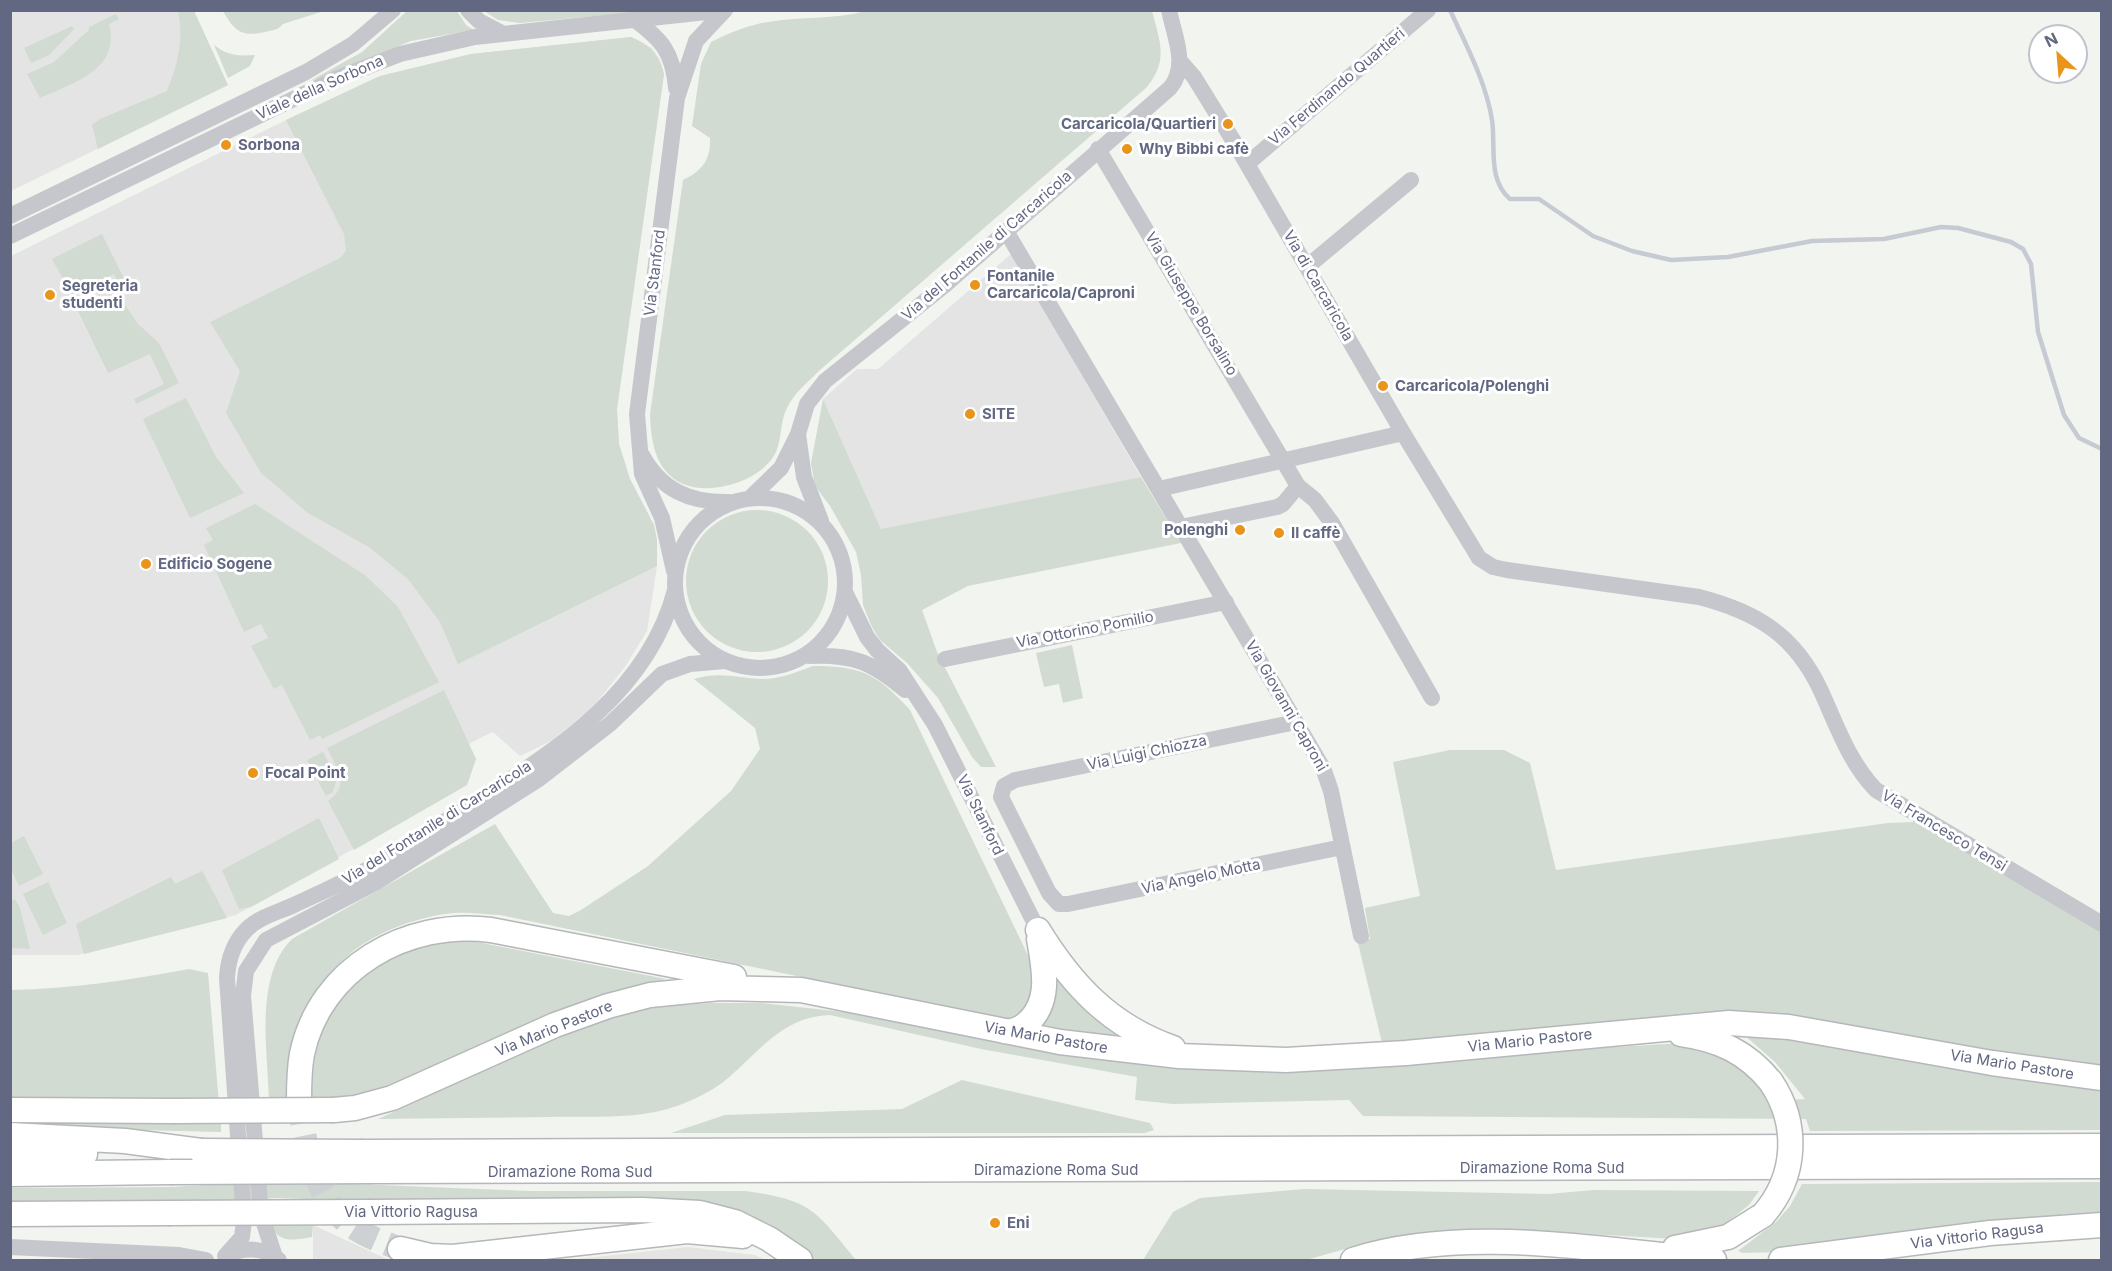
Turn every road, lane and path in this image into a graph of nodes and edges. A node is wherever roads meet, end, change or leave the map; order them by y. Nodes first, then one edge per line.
1 (393, 10) edge
2 (468, 10) edge
3 (725, 10) edge
4 (1169, 10) edge
5 (1428, 10) edge
6 (634, 19) junction
7 (502, 33) junction
8 (1180, 61) junction
9 (677, 98) junction
10 (1098, 149) junction
11 (1247, 164) junction
12 (1411, 180) dead end
13 (10, 216) edge
14 (1006, 231) junction
15 (10, 236) edge
16 (1308, 266) junction
17 (798, 434) junction
18 (1403, 434) junction
19 (638, 449) junction
20 (1283, 459) junction
21 (1298, 486) junction
22 (1159, 489) junction
23 (750, 498) junction
24 (730, 502) junction
25 (1181, 526) junction
26 (824, 528) junction
27 (1479, 558) joint
28 (674, 571) junction
29 (675, 590) junction
30 (845, 592) junction
31 (1226, 602) junction
32 (809, 656) junction
33 (945, 659) dead end
34 (725, 661) junction
35 (1432, 698) dead end
36 (919, 702) junction
37 (1296, 722) junction
38 (1342, 847) junction
39 (1059, 904) joint
40 (2102, 924) edge
41 (1038, 930) junction
42 (1361, 936) dead end
43 (801, 990) junction
44 (987, 1028) junction
45 (1629, 1031) junction
46 (1213, 1057) junction
47 (2102, 1078) edge
48 (299, 1100) tunnel mouth
49 (10, 1110) edge
50 (10, 1135) edge
51 (2102, 1146) edge
52 (201, 1151) junction
53 (10, 1155) edge
54 (367, 1161) junction
55 (2102, 1167) edge
56 (10, 1174) edge
57 (10, 1214) edge
58 (2076, 1225) junction
59 (2102, 1225) edge
60 (2102, 1235) edge
61 (769, 1239) junction
62 (10, 1246) edge
63 (400, 1249) tunnel mouth
64 (1619, 1252) junction
65 (222, 1258) edge
66 (277, 1259) edge
67 (206, 1260) edge
68 (800, 1260) edge
69 (1353, 1260) edge
70 (1714, 1260) edge
71 (1781, 1260) edge

1 - 13 street, Viale della Sorbona
2 - 7 street
3 - 6 street, Viale della Sorbona
3 - 9 street, Via Stanford
4 - 8 street, Via di Carcaricola
5 - 11 street, Via Ferdinando Quartieri
6 - 7 street, Viale della Sorbona
6 - 9 street, Via Stanford
7 - 15 street, Viale della Sorbona
8 - 10 street, Via del Fontanile di Carcaricola
8 - 11 street, Via di Carcaricola
9 - 19 street, Via Stanford
10 - 14 street, Via del Fontanile di Carcaricola
10 - 20 street, Via Giuseppe Borsalino
11 - 16 street, Via di Carcaricola
12 - 16 street
14 - 17 street, Via del Fontanile di Carcaricola
14 - 22 street
16 - 18 street, Via di Carcaricola
17 - 23 street, Via del Fontanile di Carcaricola
17 - 26 street, Via del Fontanile di Carcaricola
18 - 20 street
18 - 27 street, Via di Carcaricola
19 - 24 street
19 - 28 street, Via Stanford
20 - 21 street, Via Giuseppe Borsalino
20 - 22 street
21 - 25 street
21 - 35 street
22 - 25 street, Via Giovanni Caproni
23 - 24 street
23 - 26 street
24 - 28 street
25 - 31 street, Via Giovanni Caproni
26 - 30 street
27 - 40 street, Via Francesco Tensi
28 - 29 street
29 - 34 street
29 - 65 street, Via del Fontanile di Carcaricola
30 - 32 street
30 - 36 street, Via Stanford
31 - 33 street, Via Ottorino Pomilio
31 - 37 street, Via Giovanni Caproni
32 - 34 street
32 - 36 street, Via Stanford
34 - 66 street, Via del Fontanile di Carcaricola
36 - 41 street, Via Stanford
37 - 38 street, Via Giovanni Caproni
37 - 39 street, Via Luigi Chiozza
38 - 39 street, Via Angelo Motta
38 - 42 street, Via Giovanni Caproni
41 - 44 highway
41 - 46 highway
43 - 44 highway, Via Mario Pastore
43 - 48 highway
43 - 49 highway, Via Mario Pastore, bridge
44 - 46 highway, Via Mario Pastore
45 - 46 highway, Via Mario Pastore
45 - 47 highway, Via Mario Pastore
45 - 64 highway, bridge
50 - 52 highway
51 - 54 highway, Diramazione Roma Sud
52 - 53 highway
52 - 54 highway, Diramazione Roma Sud, bridge
54 - 55 highway, Diramazione Roma Sud
54 - 56 highway, Diramazione Roma Sud, bridge
57 - 61 highway, Via Vittorio Ragusa, bridge
58 - 59 highway, Via Vittorio Ragusa
58 - 60 highway
58 - 71 highway, Via Vittorio Ragusa
61 - 63 highway
61 - 68 highway, Via Vittorio Ragusa
62 - 67 street
64 - 69 highway
64 - 70 highway
65 - 66 street

